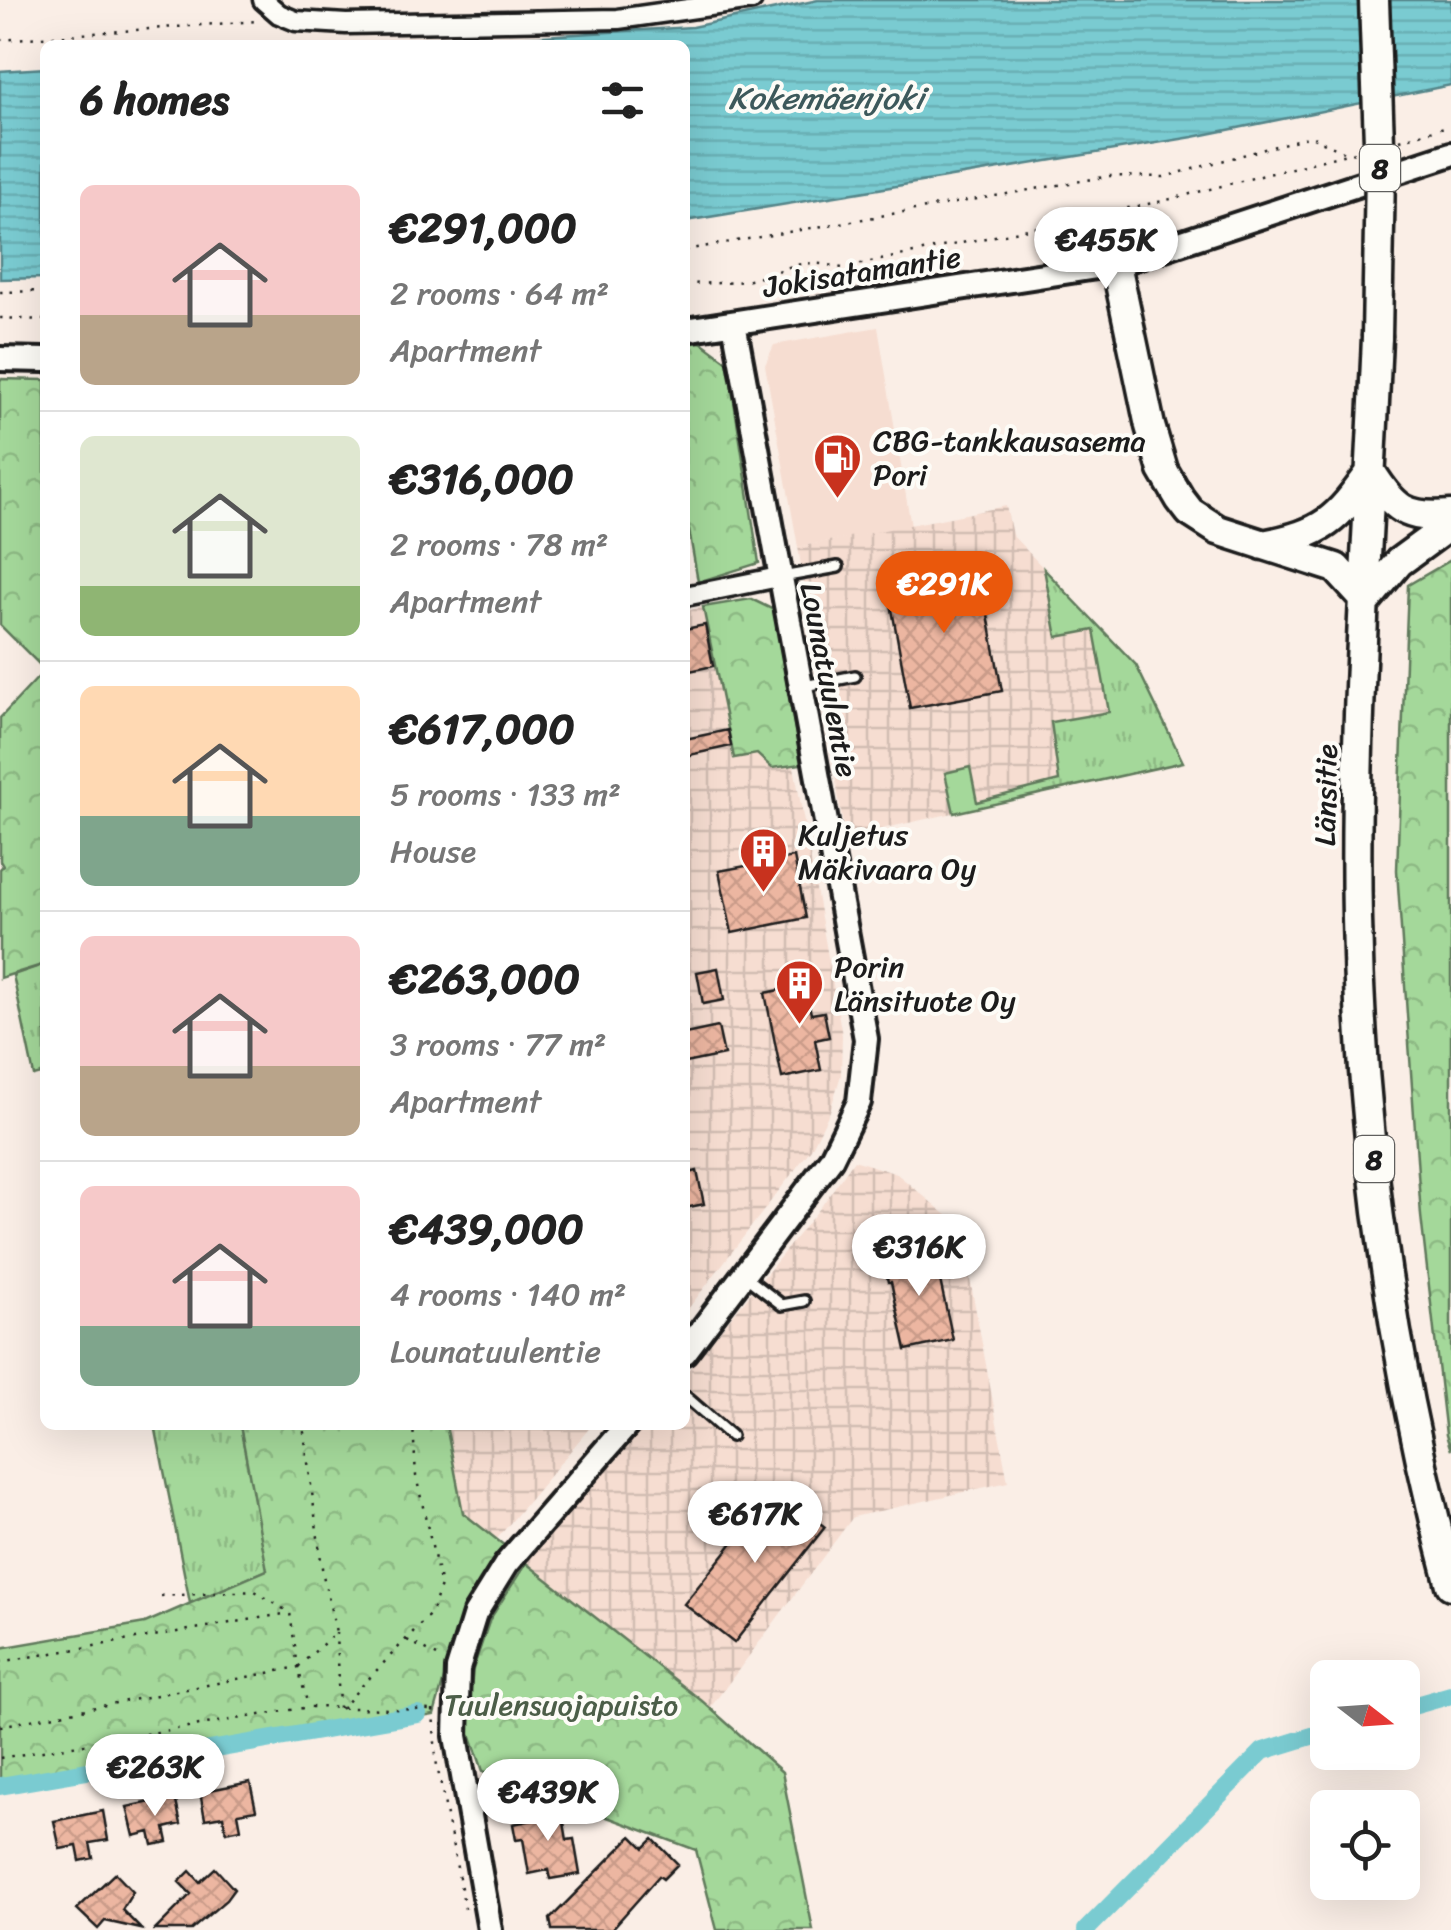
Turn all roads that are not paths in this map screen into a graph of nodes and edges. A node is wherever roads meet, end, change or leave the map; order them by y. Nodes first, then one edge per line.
1 (752, 0) edge
2 (1374, 0) edge
3 (264, 2) edge
4 (1451, 154) edge
5 (1116, 264) junction
6 (734, 323) junction
7 (690, 329) edge
8 (0, 359) edge
9 (40, 360) edge
10 (1371, 472) junction
11 (1451, 514) edge
12 (1451, 524) edge
13 (1263, 544) junction
14 (838, 567) dead end
15 (779, 577) junction
16 (690, 595) edge
17 (1366, 601) junction
18 (855, 676) dead end
19 (800, 687) junction
20 (743, 1275) junction
21 (804, 1301) dead end
22 (690, 1345) edge
23 (690, 1400) edge
24 (623, 1430) edge
25 (731, 1436) dead end
26 (1451, 1584) edge
27 (490, 1930) edge

1 - 3 street
2 - 10 highway, Länsitie / 8, bridge
4 - 5 street, Jokisatamantie
5 - 6 street, Jokisatamantie
5 - 13 highway
6 - 7 street, Jokisatamantie
6 - 15 street, Lounatuulentie
8 - 9 street
10 - 11 highway
10 - 13 highway
10 - 17 highway, Länsitie / 8
12 - 17 highway
13 - 17 highway
14 - 15 lane
15 - 16 street
15 - 19 street, Lounatuulentie
17 - 26 highway, Länsitie / 8
18 - 19 lane
19 - 20 street, Lounatuulentie
20 - 21 lane
20 - 22 street, Lounatuulentie
23 - 25 lane
24 - 27 street

